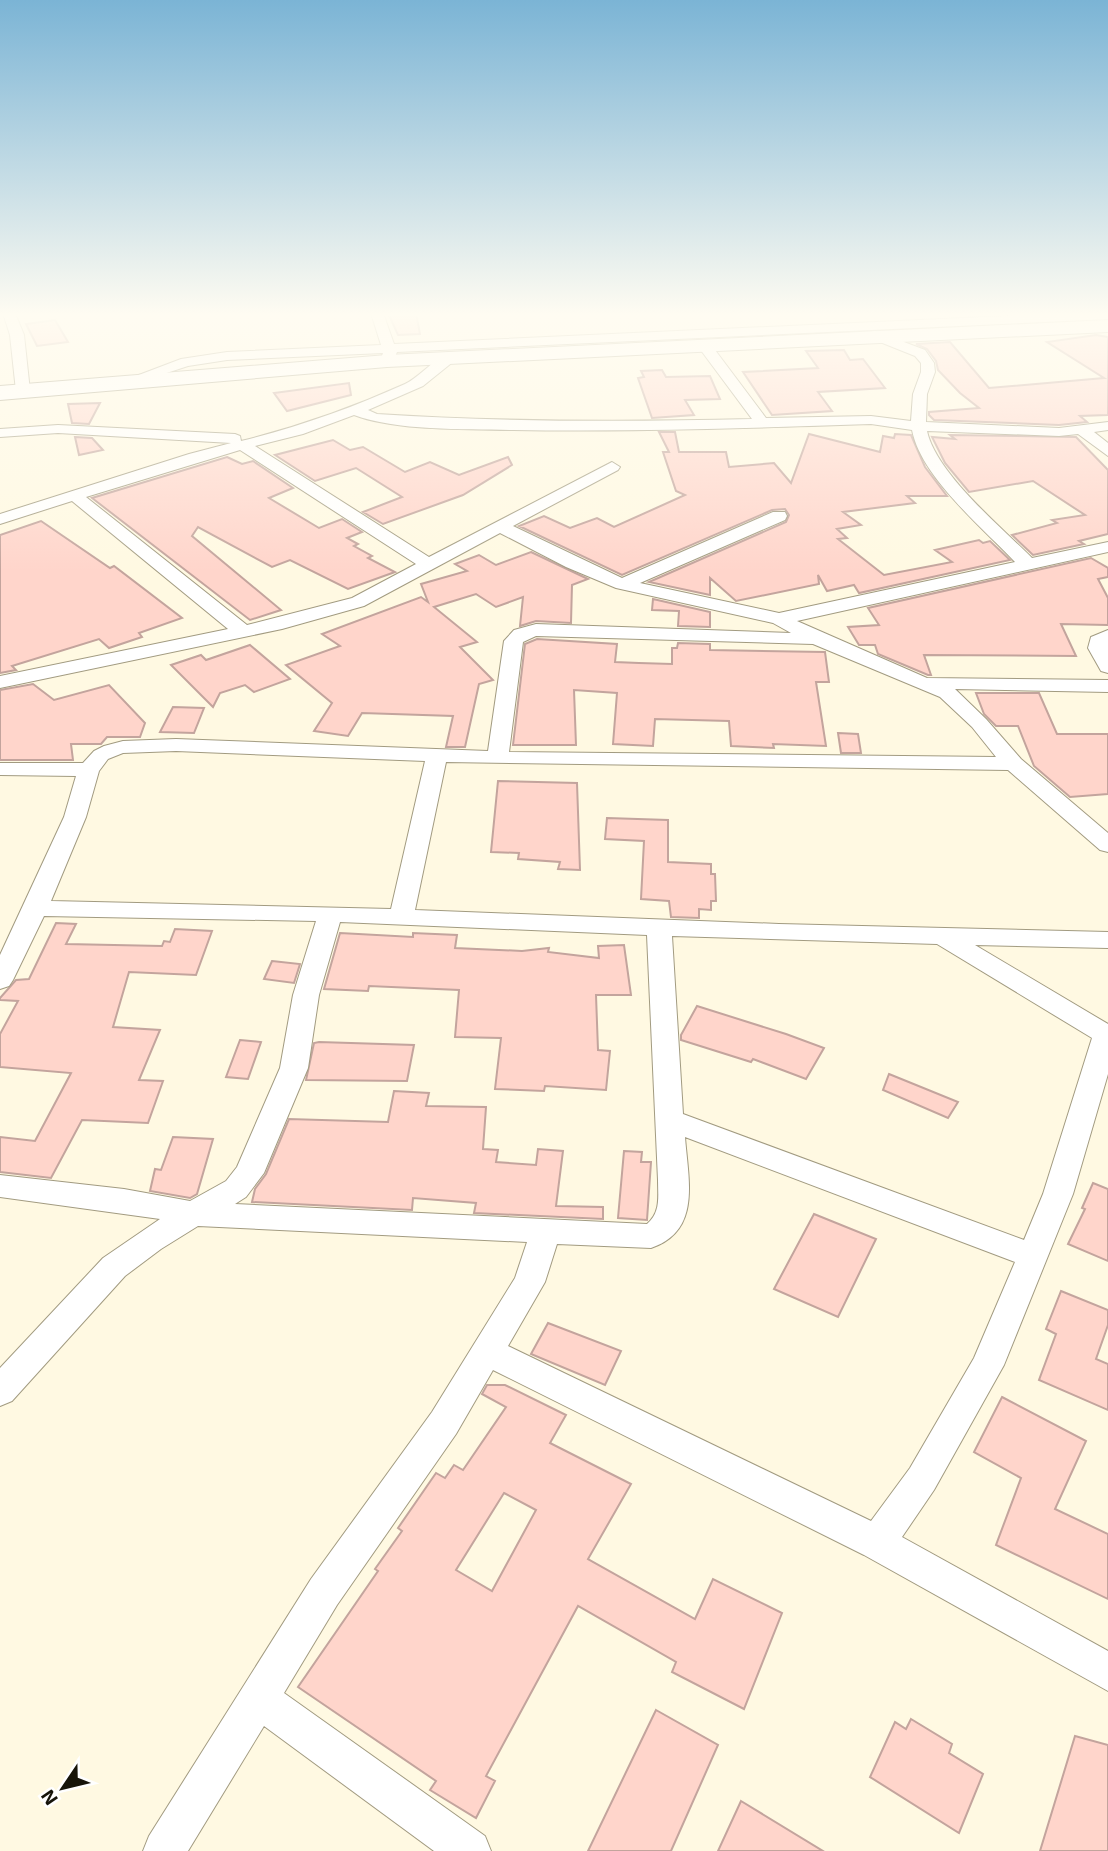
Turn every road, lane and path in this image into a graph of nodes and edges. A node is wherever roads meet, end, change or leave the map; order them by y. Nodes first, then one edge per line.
1 (379, 399) edge
2 (745, 399) edge
3 (920, 399) edge
4 (354, 410) junction
5 (763, 424) junction
6 (919, 426) junction
7 (1108, 426) edge
8 (1082, 430) junction
9 (0, 433) edge
10 (260, 440) junction
11 (243, 445) junction
12 (1108, 451) edge
13 (612, 467) dead end
14 (75, 496) junction
15 (779, 516) dead end
16 (0, 519) edge
17 (501, 527) junction
18 (1108, 547) edge
19 (427, 564) junction
20 (1028, 565) junction
21 (622, 584) junction
22 (779, 619) junction
23 (243, 631) junction
24 (1108, 636) edge
25 (818, 639) junction
26 (1108, 667) edge
27 (1, 681) edge
28 (928, 683) junction
29 (1108, 686) edge
30 (437, 756) junction
31 (498, 758) junction
32 (1013, 764) junction
33 (0, 769) edge
34 (89, 770) junction
35 (1108, 845) edge
36 (36, 908) junction
37 (330, 914) junction
38 (401, 917) junction
39 (659, 928) junction
40 (944, 937) junction
41 (1108, 940) edge
42 (0, 979) edge
43 (1107, 1036) edge
44 (670, 1120) junction
45 (0, 1186) edge
46 (194, 1214) junction
47 (546, 1231) junction
48 (1031, 1255) junction
49 (486, 1351) junction
50 (0, 1391) edge
51 (877, 1542) junction
52 (1108, 1672) edge
53 (258, 1698) junction
54 (163, 1851) edge
55 (470, 1851) edge

1 - 4 street
2 - 5 street
3 - 6 street
4 - 5 street
4 - 10 street
5 - 6 street
6 - 8 street
6 - 20 street
7 - 8 street
8 - 12 street
9 - 10 street
10 - 11 street
11 - 14 street
11 - 19 street
13 - 17 street
14 - 16 street
14 - 23 street
15 - 21 street
17 - 19 street
17 - 21 street
18 - 20 street
19 - 23 street
20 - 22 street
21 - 22 street
22 - 25 street
23 - 27 street
24 - 26 street
25 - 28 street
25 - 31 street
28 - 29 street
28 - 32 street
30 - 31 street
30 - 34 street
30 - 38 street
31 - 32 street
32 - 35 street
33 - 34 street
34 - 36 street
36 - 37 street
36 - 42 street
37 - 38 street
37 - 46 street
38 - 39 street
39 - 40 street
39 - 44 street
40 - 41 street
40 - 43 street
43 - 48 street
44 - 47 street
44 - 48 street
45 - 46 street
46 - 47 street
46 - 50 street
47 - 49 street
48 - 51 street
49 - 51 street
49 - 53 street
51 - 52 street
53 - 54 street
53 - 55 street

